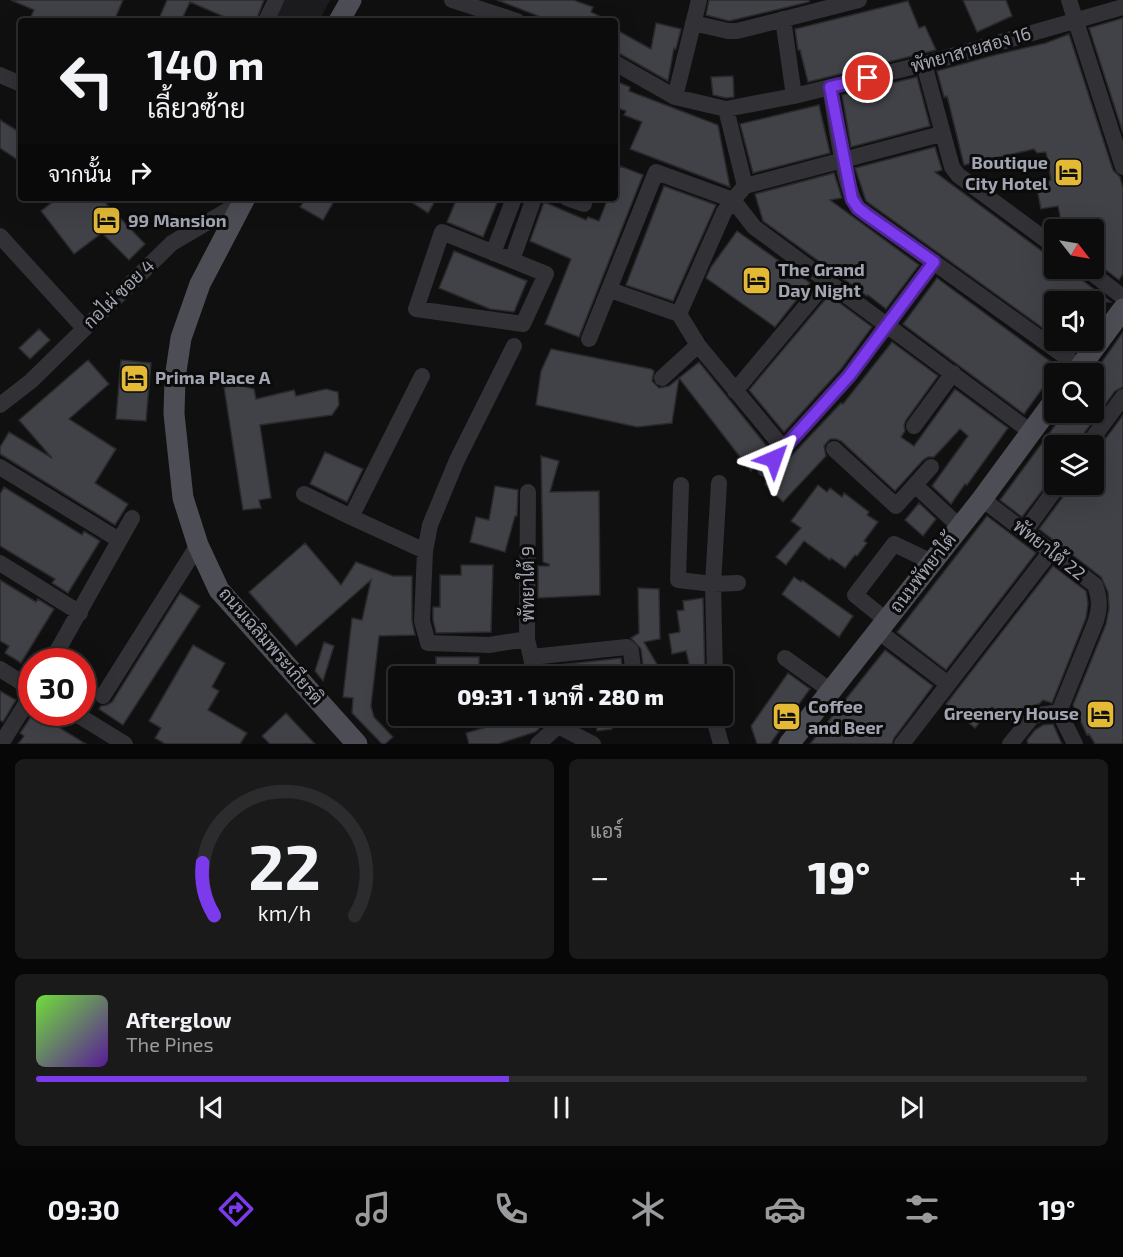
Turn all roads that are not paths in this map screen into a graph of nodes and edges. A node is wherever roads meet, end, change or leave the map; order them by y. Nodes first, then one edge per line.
1 (276, 0) edge
2 (351, 0) edge
3 (452, 0) edge
4 (699, 0) edge
5 (859, 0) edge
6 (1069, 0) edge
7 (1123, 7) edge
8 (267, 18) edge
9 (341, 18) edge
10 (502, 18) edge
11 (783, 19) junction
12 (1077, 20) junction
13 (693, 23) junction
14 (924, 64) junction
15 (618, 65) edge
16 (0, 75) edge
17 (18, 83) edge
18 (830, 87) junction
19 (794, 96) junction
20 (675, 97) junction
21 (726, 109) junction
22 (941, 134) junction
23 (844, 161) junction
24 (1123, 166) edge
25 (745, 186) junction
26 (734, 200) junction
27 (243, 201) edge
28 (245, 201) edge
29 (513, 201) edge
30 (533, 201) edge
31 (576, 201) edge
32 (585, 204) dead end
33 (0, 236) edge
34 (1044, 239) edge
35 (494, 253) junction
36 (512, 260) junction
37 (934, 262) junction
38 (1099, 279) edge
39 (827, 281) junction
40 (610, 290) junction
41 (1123, 297) edge
42 (1123, 309) edge
43 (679, 314) junction
44 (888, 324) junction
45 (84, 328) junction
46 (589, 339) dead end
47 (698, 345) junction
48 (514, 346) dead end
49 (1068, 363) edge
50 (1082, 363) edge
51 (953, 373) junction
52 (422, 376) dead end
53 (662, 378) dead end
54 (735, 391) junction
55 (1123, 397) edge
56 (0, 404) edge
57 (1044, 414) edge
58 (914, 426) dead end
59 (1031, 432) junction
60 (1095, 435) edge
61 (784, 448) junction
62 (834, 448) dead end
63 (0, 467) edge
64 (931, 467) dead end
65 (765, 469) dead end
66 (719, 483) dead end
67 (681, 485) dead end
68 (915, 485) junction
69 (528, 492) dead end
70 (304, 494) dead end
71 (1051, 495) edge
72 (982, 499) junction
73 (132, 518) dead end
74 (351, 518) junction
75 (960, 527) junction
76 (1025, 531) junction
77 (119, 540) junction
78 (198, 545) junction
79 (425, 551) junction
80 (1051, 551) junction
81 (933, 562) junction
82 (0, 563) edge
83 (738, 583) dead end
84 (713, 584) junction
85 (80, 613) junction
86 (882, 626) junction
87 (527, 639) junction
88 (59, 648) edge
89 (537, 657) junction
90 (785, 658) dead end
91 (536, 666) edge
92 (541, 666) edge
93 (633, 666) edge
94 (715, 666) edge
95 (0, 669) edge
96 (18, 680) edge
97 (948, 684) junction
98 (831, 691) junction
99 (103, 696) dead end
100 (1059, 712) junction
101 (18, 717) edge
102 (88, 726) edge
103 (550, 726) edge
104 (562, 726) edge
105 (716, 726) edge
106 (101, 738) edge
107 (1, 744) edge
108 (125, 744) edge
109 (357, 744) edge
110 (538, 744) edge
111 (593, 744) edge
112 (722, 744) edge
113 (789, 744) edge
114 (902, 744) edge
115 (1010, 744) edge
116 (1075, 744) edge

1 - 8 street
2 - 9 main road
3 - 10 street
4 - 13 street
5 - 11 street
6 - 12 street
7 - 12 street, พัทยาสายสอง 16
11 - 13 street
11 - 19 street
12 - 14 street, พัทยาสายสอง 16
12 - 24 street
13 - 20 street
14 - 18 street, พัทยาสายสอง 16
14 - 22 street
15 - 20 street, พัทยาสายสอง 16
16 - 17 street
18 - 19 street, พัทยาสายสอง 16
18 - 23 street
19 - 21 street, พัทยาสายสอง 16
20 - 21 street, พัทยาสายสอง 16
21 - 25 street
22 - 23 street
22 - 34 street
23 - 25 street
23 - 37 street
25 - 26 street
26 - 39 street
26 - 40 street
26 - 43 street
27 - 45 street, กอไผ่ ซอย 4
28 - 78 main road, ถนนเฉลิมพระเกียรติ
29 - 35 street
30 - 36 street
31 - 32 street
33 - 45 street
35 - 36 street
35 - 36 street
37 - 44 street
37 - 49 street
38 - 41 street
39 - 44 street
39 - 54 street
40 - 43 street
40 - 46 street
42 - 50 main road
43 - 47 street
44 - 51 street
44 - 61 street
45 - 56 street, กอไผ่ ซอย 4
47 - 53 street
47 - 54 street
48 - 79 street
51 - 58 street
51 - 59 street
52 - 74 street
54 - 61 street
55 - 60 street
57 - 59 main road, ถนนพัทยาใต้
59 - 72 main road, ถนนพัทยาใต้
61 - 65 street
62 - 68 street
63 - 77 street
64 - 68 street
66 - 84 street
67 - 84 street
68 - 75 street
69 - 87 street, พัทยาใต้ 9
70 - 74 street
71 - 76 street
72 - 75 main road, ถนนพัทยาใต้
72 - 76 street, พัทยาใต้ 22
73 - 77 street
74 - 79 street
75 - 81 main road, ถนนพัทยาใต้
76 - 80 street, พัทยาใต้ 22
77 - 85 street
78 - 99 street
78 - 109 main road, ถนนเฉลิมพระเกียรติ
79 - 87 street
80 - 97 street
80 - 100 street, พัทยาใต้ 22
81 - 86 main road, ถนนพัทยาใต้
81 - 86 street
82 - 85 street
83 - 84 street
84 - 94 street
85 - 88 street
86 - 97 street
86 - 98 main road, ถนนพัทยาใต้
87 - 89 street, พัทยาใต้ 9
89 - 91 street, พัทยาใต้ 9
89 - 92 street
89 - 93 street
90 - 98 street
95 - 96 street
97 - 114 street
98 - 113 main road, ถนนพัทยาใต้
100 - 115 street
100 - 116 street
101 - 107 street
102 - 106 street
103 - 110 street
104 - 111 street
105 - 112 street
106 - 108 street

